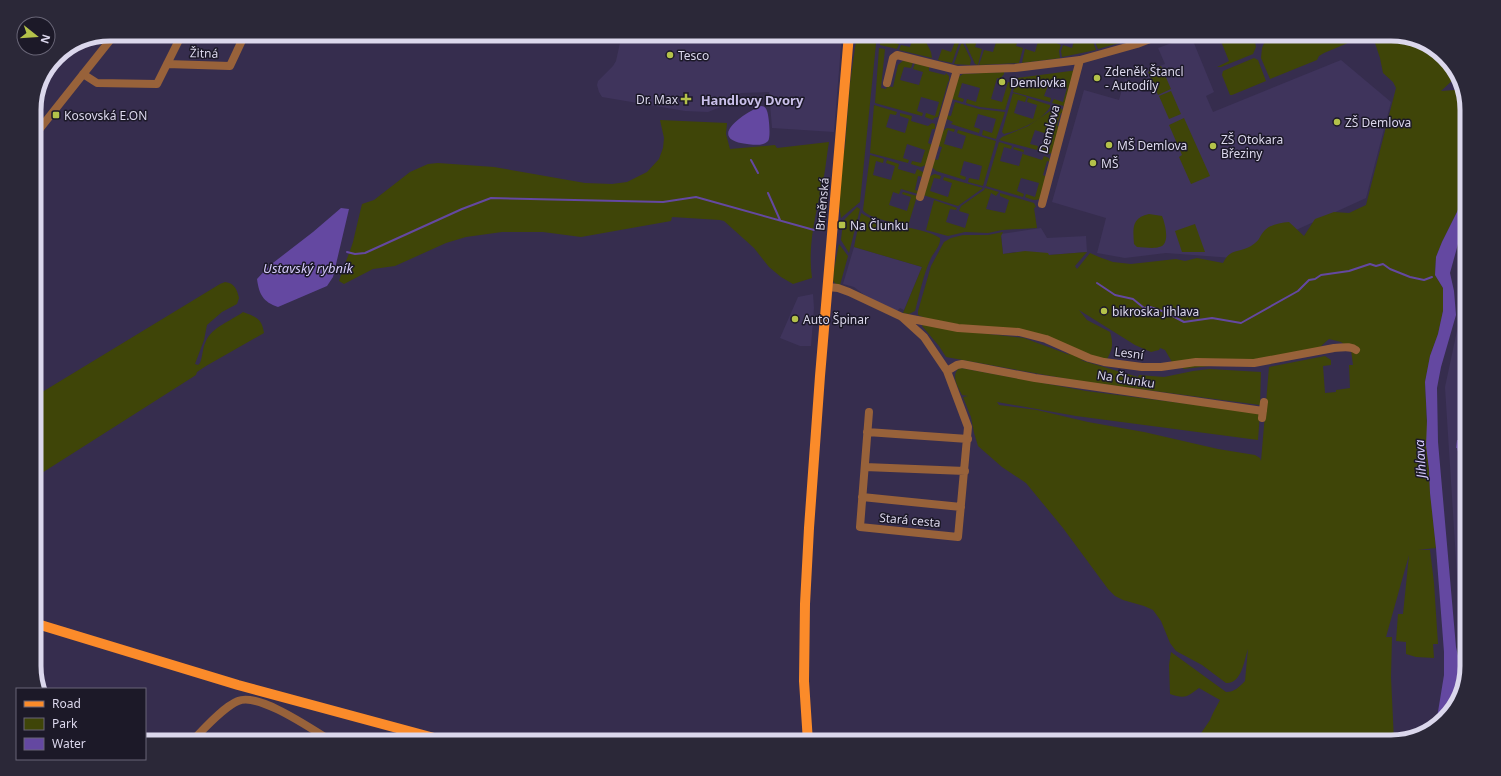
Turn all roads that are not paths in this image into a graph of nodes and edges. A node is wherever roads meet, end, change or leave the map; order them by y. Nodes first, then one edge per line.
1 (109, 41) edge
2 (178, 41) edge
3 (242, 41) edge
4 (848, 41) edge
5 (1145, 41) edge
6 (1080, 60) junction
7 (167, 64) junction
8 (957, 70) junction
9 (83, 74) junction
10 (887, 84) dead end
11 (41, 127) edge
12 (920, 197) dead end
13 (1042, 204) dead end
14 (828, 287) junction
15 (902, 317) junction
16 (1356, 350) dead end
17 (947, 371) junction
18 (1263, 410) dead end
19 (869, 412) dead end
20 (868, 432) junction
21 (968, 439) junction
22 (865, 467) junction
23 (965, 471) junction
24 (862, 496) junction
25 (961, 507) junction
26 (41, 625) edge
27 (199, 735) edge
28 (321, 735) edge
29 (422, 735) edge
30 (808, 735) edge

1 - 9 street
2 - 7 street, Žitná
3 - 7 street, Žitná
4 - 14 main road, Brněnská
5 - 6 street
6 - 8 street
6 - 13 street, Demlova
7 - 9 street, Žitná
8 - 10 street
8 - 12 street
9 - 11 street
14 - 15 street
14 - 30 main road, Brněnská
15 - 16 street, Lesní
15 - 17 street
17 - 18 street, Na Člunku
17 - 21 street, Stará cesta
19 - 20 street, Stará cesta
20 - 21 street
20 - 22 street, Stará cesta
21 - 23 street, Stará cesta
22 - 23 street
22 - 24 street, Stará cesta
23 - 25 street, Stará cesta
24 - 25 street, Stará cesta
24 - 25 street, Stará cesta
26 - 29 main road
27 - 28 street

